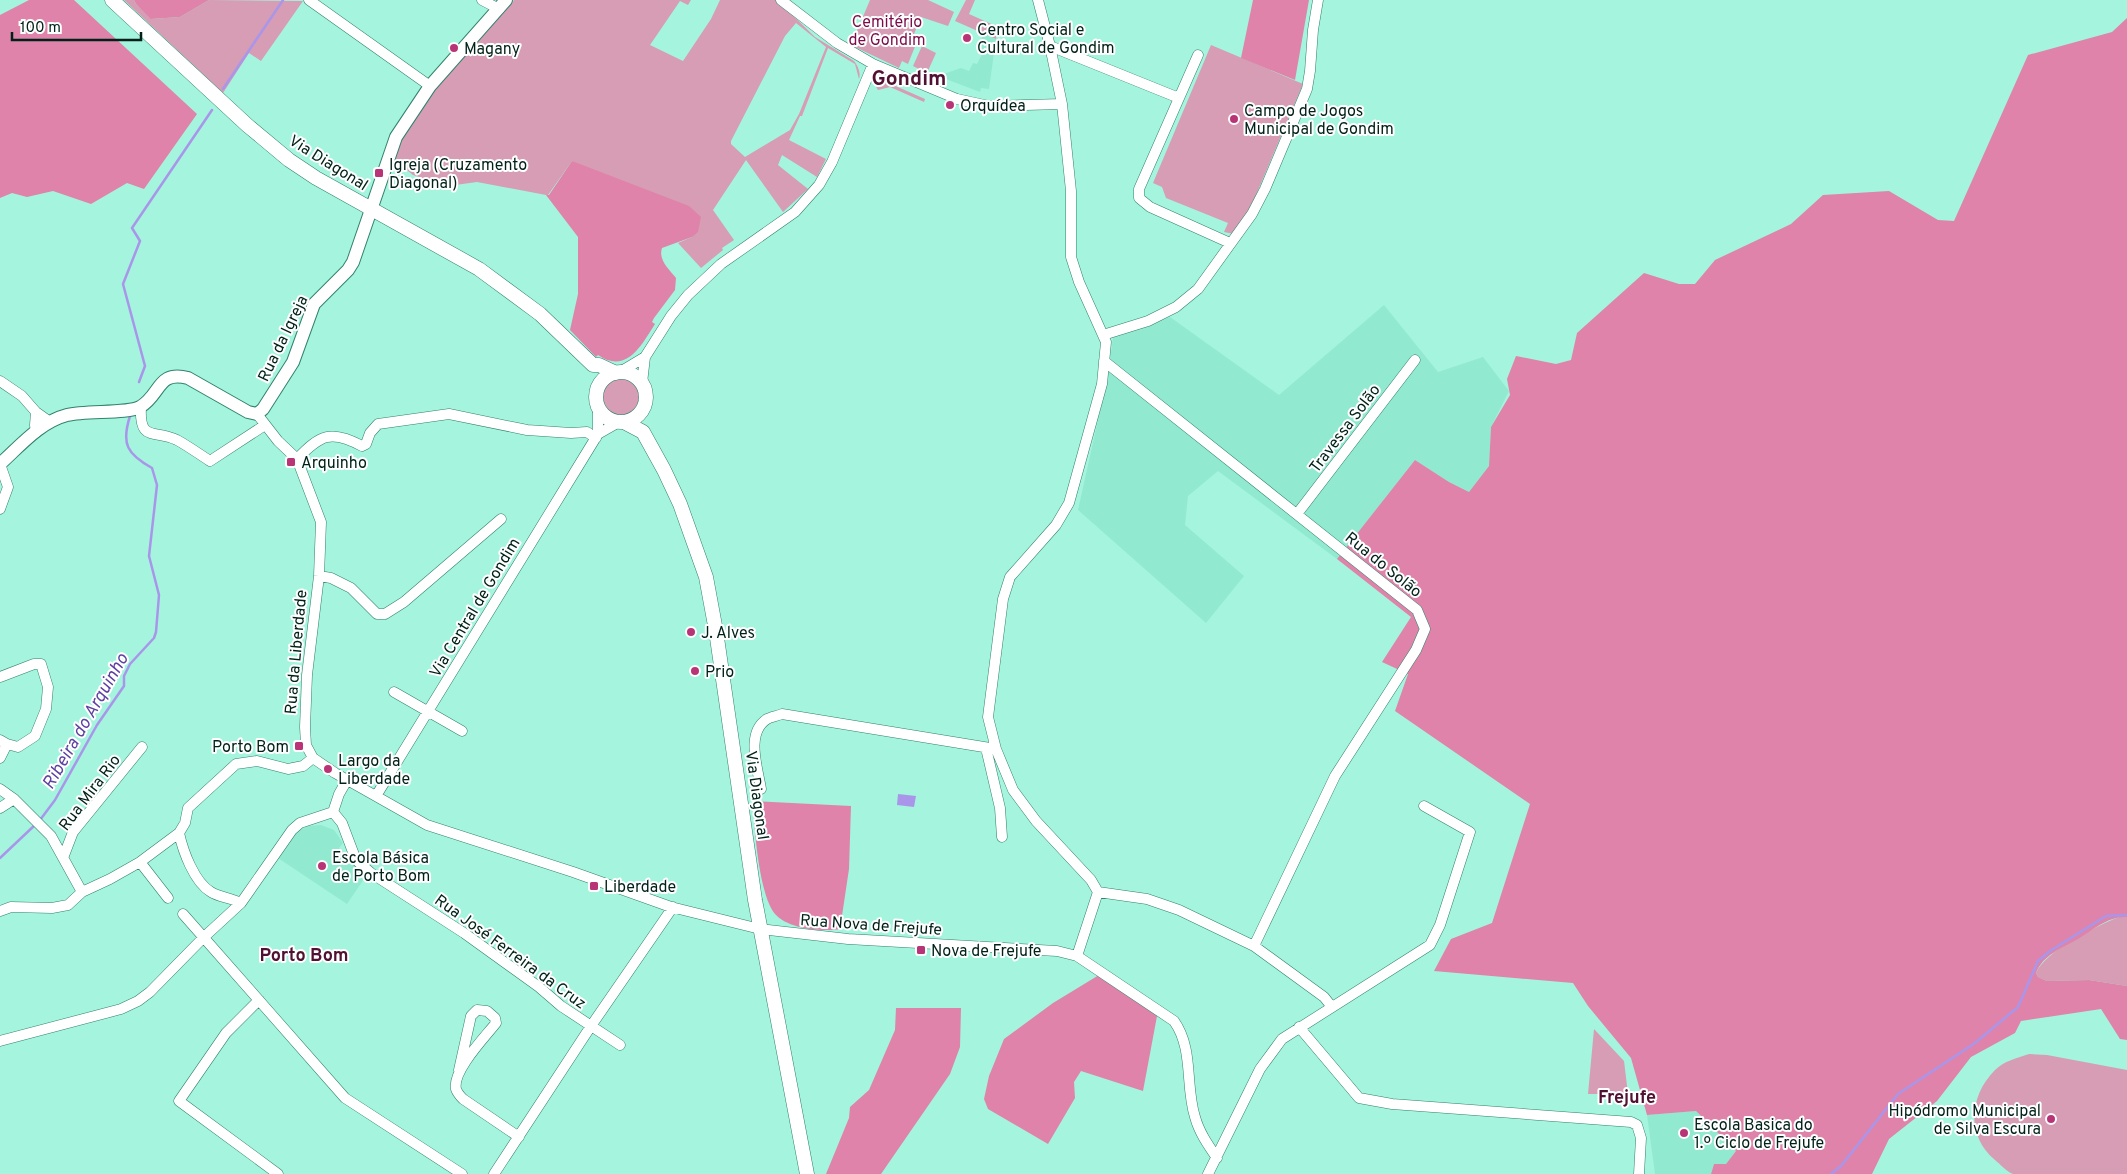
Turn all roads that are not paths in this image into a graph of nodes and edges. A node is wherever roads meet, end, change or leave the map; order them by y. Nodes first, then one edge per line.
1 (112, 0) edge
2 (309, 0) edge
3 (482, 0) edge
4 (781, 0) edge
5 (1038, 0) edge
6 (1318, 0) edge
7 (503, 5) edge
8 (1050, 46) junction
9 (1198, 55) dead end
10 (873, 64) junction
11 (430, 86) junction
12 (1179, 98) junction
13 (1062, 104) junction
14 (372, 209) junction
15 (1230, 244) junction
16 (1103, 335) junction
17 (645, 357) junction
18 (1415, 360) dead end
19 (1104, 361) junction
20 (593, 365) junction
21 (618, 372) junction
22 (0, 381) edge
23 (642, 383) junction
24 (598, 388) junction
25 (141, 406) junction
26 (598, 408) junction
27 (644, 408) junction
28 (36, 412) junction
29 (257, 414) junction
30 (50, 422) junction
31 (621, 422) junction
32 (265, 425) junction
33 (36, 432) junction
34 (643, 432) junction
35 (597, 436) junction
36 (297, 459) junction
37 (0, 464) edge
38 (0, 509) edge
39 (1297, 514) junction
40 (501, 519) dead end
41 (319, 576) junction
42 (0, 677) edge
43 (394, 692) dead end
44 (428, 711) junction
45 (462, 732) dead end
46 (4, 742) edge
47 (142, 746) dead end
48 (990, 748) junction
49 (0, 758) edge
50 (313, 758) junction
51 (347, 780) junction
52 (761, 789) dead end
53 (0, 790) edge
54 (376, 796) junction
55 (14, 799) junction
56 (1424, 806) dead end
57 (0, 808) edge
58 (333, 812) junction
59 (178, 833) junction
60 (1002, 837) dead end
61 (64, 858) junction
62 (140, 862) junction
63 (82, 892) junction
64 (1098, 892) junction
65 (168, 898) dead end
66 (241, 902) junction
67 (674, 907) junction
68 (0, 912) edge
69 (183, 914) dead end
70 (760, 929) junction
71 (203, 938) junction
72 (1254, 946) junction
73 (1077, 956) junction
74 (259, 1000) junction
75 (1332, 1007) junction
76 (591, 1026) junction
77 (1298, 1027) junction
78 (0, 1041) edge
79 (620, 1045) dead end
80 (459, 1070) junction
81 (519, 1137) junction
82 (1217, 1158) junction
83 (278, 1174) edge
84 (462, 1174) edge
85 (494, 1174) edge
86 (807, 1174) edge
87 (1208, 1174) edge
88 (1639, 1174) edge

1 - 14 main road, Via Diagonal
2 - 11 street
3 - 7 street
4 - 10 street
5 - 8 street
6 - 15 street
7 - 11 street, Rua da Igreja
8 - 12 street
8 - 13 street
9 - 12 street
10 - 13 street
10 - 17 street
11 - 14 street, Rua da Igreja
12 - 15 street
13 - 16 street
14 - 20 main road, Via Diagonal
14 - 29 street, Rua da Igreja
15 - 16 street
16 - 19 street
17 - 21 street
17 - 23 street
18 - 39 street, Travessa Solão
19 - 39 street, Rua do Solão
19 - 48 street
20 - 21 main road, Via Diagonal
20 - 24 main road
21 - 23 main road, Via Diagonal
21 - 24 main road
22 - 28 street
23 - 27 main road
24 - 26 main road
25 - 29 street
25 - 30 street
25 - 32 street
26 - 31 main road
26 - 35 street
27 - 31 main road
27 - 34 main road
28 - 30 street
28 - 33 street
29 - 32 street, Rua da Liberdade
30 - 33 street
31 - 34 main road
31 - 35 street, Via Central de Gondim
32 - 36 street, Rua da Liberdade
33 - 37 street
34 - 70 main road, Via Diagonal
35 - 36 street
35 - 44 street, Via Central de Gondim
36 - 41 street, Rua da Liberdade
37 - 38 street
39 - 72 street, Rua do Solão
40 - 41 street
41 - 50 street, Rua da Liberdade
42 - 46 street
43 - 44 street
44 - 45 street
44 - 54 street, Via Central de Gondim
46 - 49 street
47 - 61 street, Rua Mira Rio
48 - 52 street
48 - 60 street
48 - 64 street
50 - 51 street
50 - 59 street
51 - 54 street
51 - 58 street
53 - 55 street
54 - 67 street
55 - 57 street
55 - 61 street
56 - 75 street
58 - 66 street
58 - 76 street, Rua José Ferreira da Cruz
59 - 62 street
59 - 66 street
61 - 63 street
62 - 63 street
62 - 65 street
63 - 68 street
64 - 72 street
64 - 73 street
66 - 71 street
67 - 70 street
67 - 76 street
69 - 71 street
70 - 73 street, Rua Nova de Frejufe
70 - 86 main road, Via Diagonal
71 - 74 street
71 - 78 street
72 - 75 street
73 - 82 street, Rua Nova de Frejufe
74 - 83 street
74 - 84 street
75 - 77 street
76 - 79 street, Rua José Ferreira da Cruz
76 - 81 street
77 - 82 street
77 - 88 street
80 - 80 street
80 - 81 street
81 - 85 street
82 - 87 street

